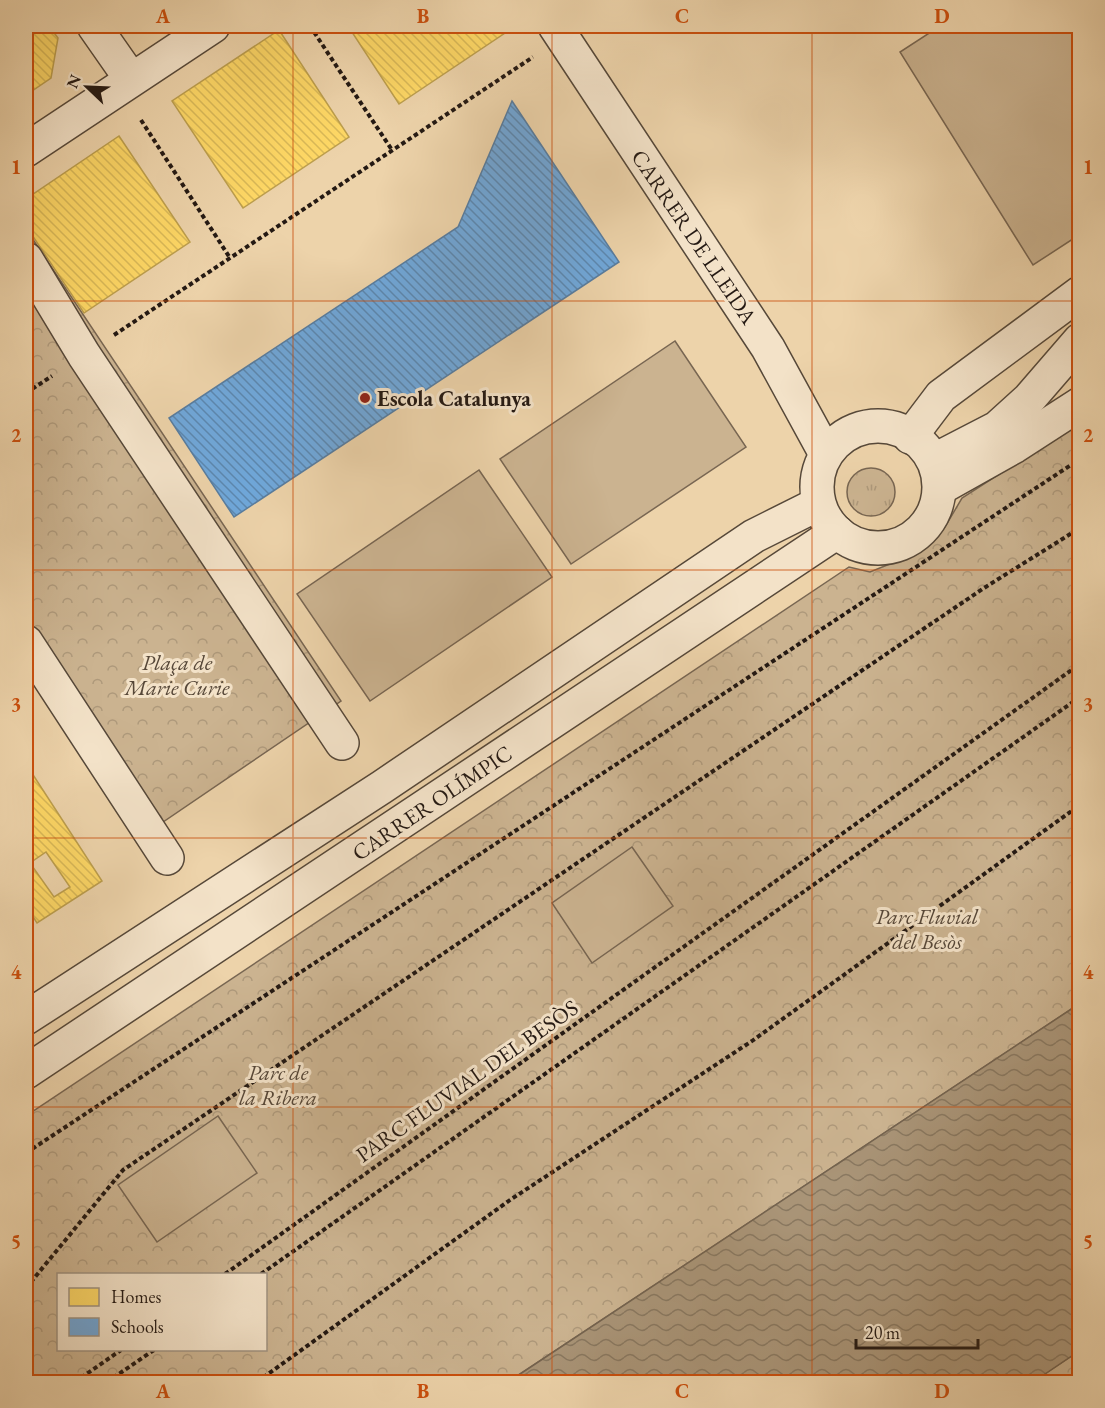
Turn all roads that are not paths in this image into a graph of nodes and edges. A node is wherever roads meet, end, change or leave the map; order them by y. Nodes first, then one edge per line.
1 (94, 26) edge
2 (213, 26) edge
3 (559, 31) edge
4 (131, 80) junction
5 (26, 150) edge
6 (26, 260) edge
7 (1080, 293) edge
8 (1079, 341) edge
9 (941, 396) junction
10 (1080, 404) edge
11 (910, 437) junction
12 (826, 454) junction
13 (938, 474) junction
14 (818, 504) junction
15 (837, 532) junction
16 (26, 642) edge
17 (342, 743) dead end
18 (167, 858) dead end
19 (26, 1018) edge
20 (26, 1072) edge

1 - 4 street
2 - 4 street
3 - 12 street, CARRER DE LLEIDA
4 - 5 street
6 - 17 street
7 - 9 street
8 - 9 street
8 - 13 street
9 - 11 street
10 - 13 street
11 - 12 street
11 - 13 street
12 - 14 street
13 - 15 street
14 - 15 street
14 - 19 street, CARRER OLÍMPIC
15 - 20 street, CARRER OLÍMPIC
16 - 18 street

